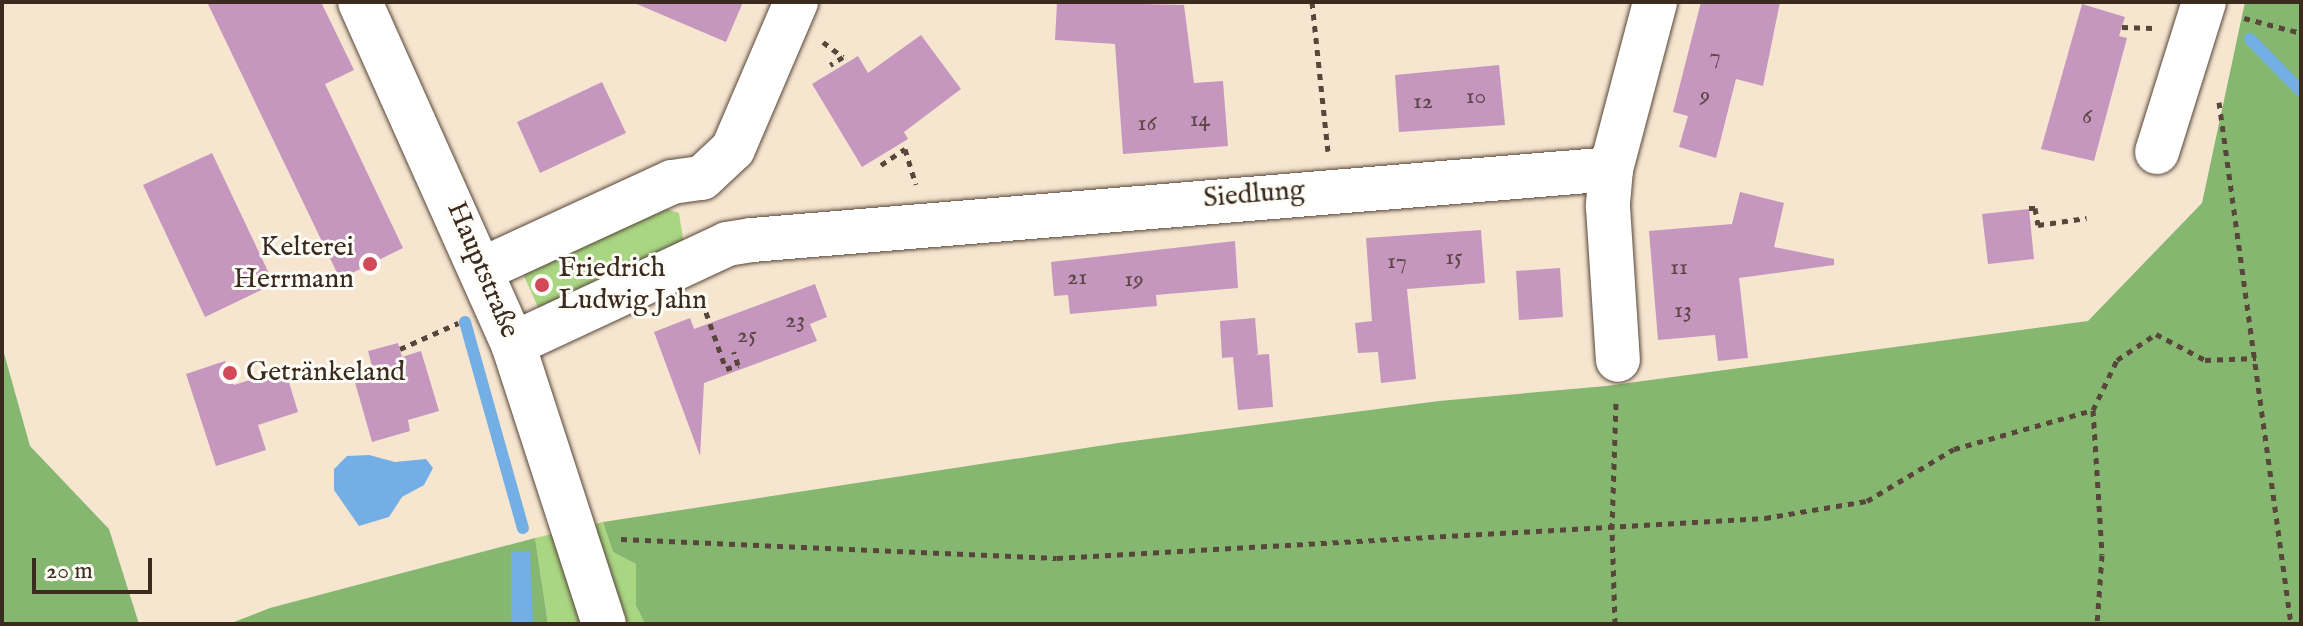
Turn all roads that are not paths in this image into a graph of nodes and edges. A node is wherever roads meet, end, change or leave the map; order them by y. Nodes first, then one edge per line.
1 (360, 2) edge
2 (1655, 2) edge
3 (2203, 5) edge
4 (804, 18) edge
5 (2157, 152) dead end
6 (1611, 169) junction
7 (702, 178) junction
8 (727, 244) junction
9 (483, 269) junction
10 (513, 344) junction
11 (1618, 360) road end
12 (604, 624) edge

1 - 9 street, Hauptstraße
2 - 6 street
3 - 5 street
4 - 7 street
6 - 8 street, Siedlung
6 - 11 street
7 - 8 street
7 - 9 street
8 - 10 street, Siedlung
9 - 10 street, Hauptstraße
10 - 12 street, Hauptstraße

